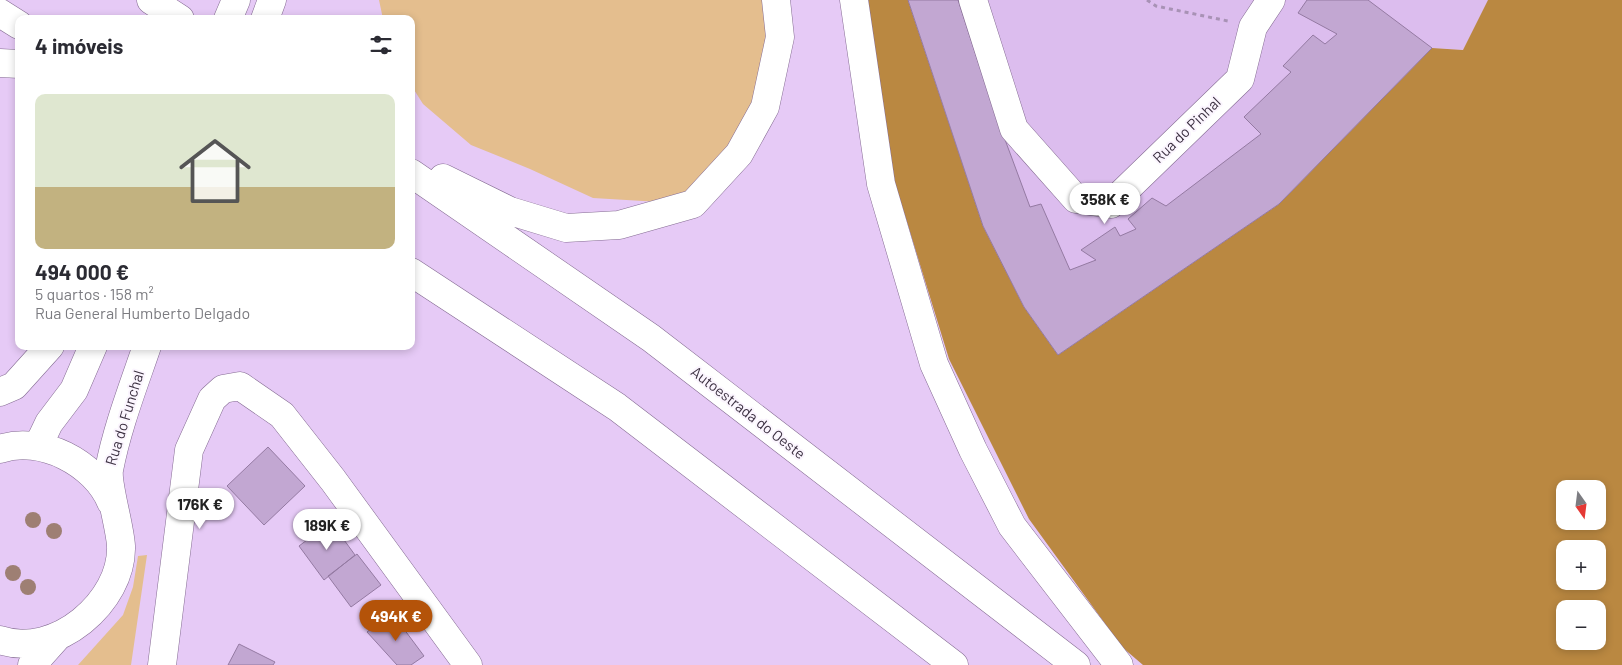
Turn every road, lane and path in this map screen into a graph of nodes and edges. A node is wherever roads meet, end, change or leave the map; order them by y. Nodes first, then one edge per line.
1 (151, 0) edge
2 (236, 0) edge
3 (272, 0) edge
4 (776, 0) edge
5 (854, 0) edge
6 (973, 0) edge
7 (1147, 0) edge
8 (1272, 0) edge
9 (0, 13) edge
10 (174, 15) edge
11 (230, 15) edge
12 (266, 15) edge
13 (15, 22) edge
14 (1253, 27) junction
15 (0, 63) edge
16 (15, 64) edge
17 (415, 165) edge
18 (415, 176) edge
19 (415, 275) edge
20 (46, 350) edge
21 (91, 350) edge
22 (146, 350) edge
23 (0, 392) edge
24 (38, 446) junction
25 (0, 449) edge
26 (118, 519) junction
27 (58, 636) junction
28 (0, 640) edge
29 (32, 665) edge
30 (162, 665) edge
31 (468, 665) edge
32 (954, 665) edge
33 (1076, 665) edge
34 (1119, 665) edge

1 - 10 main road
2 - 11 main road
3 - 12 main road
4 - 17 main road
5 - 34 main road
6 - 14 main road, Rua do Pinhal
7 - 14 path
8 - 14 main road, Rua do Pinhal
9 - 13 main road
15 - 16 main road
18 - 33 main road, Autoestrada do Oeste
19 - 32 main road
20 - 23 main road
21 - 24 main road
22 - 26 main road, Rua do Funchal
24 - 25 main road, Rua do Funchal
24 - 26 main road, Rua do Funchal
26 - 27 main road, Rua do Funchal
27 - 28 main road, Rua do Funchal
27 - 29 main road, Rua do Funchal
30 - 31 main road

